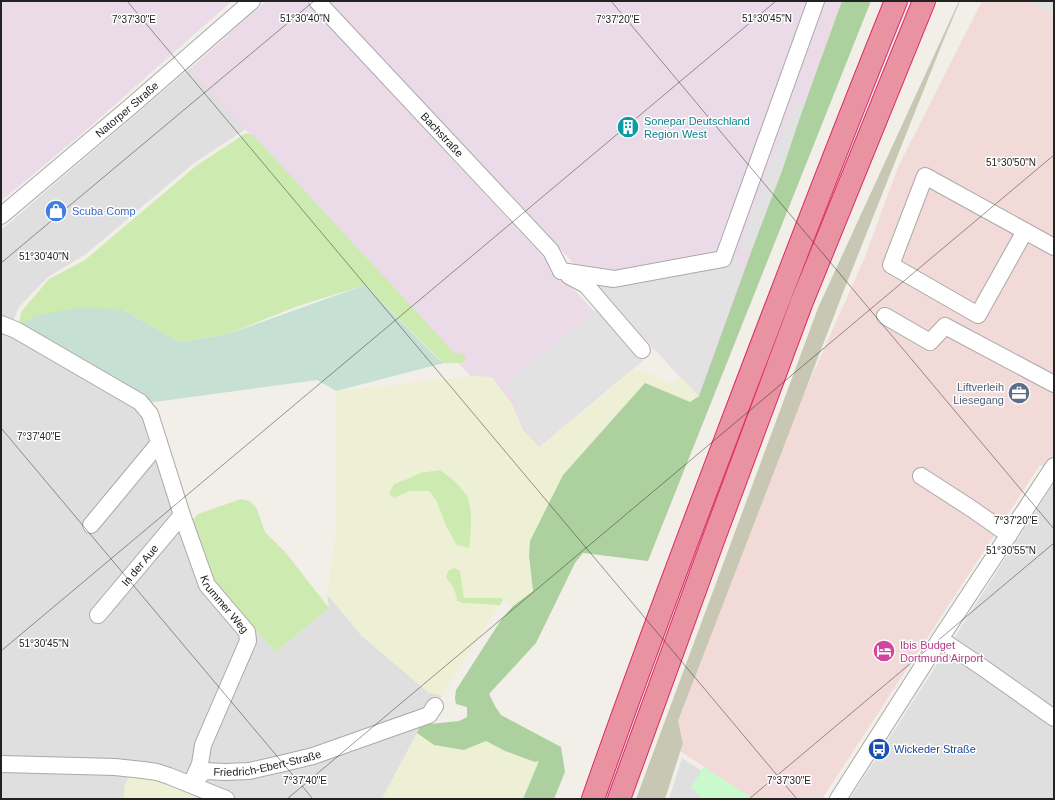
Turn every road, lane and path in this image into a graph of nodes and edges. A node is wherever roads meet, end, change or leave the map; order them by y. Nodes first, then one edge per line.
1 (252, 1) edge
2 (317, 1) edge
3 (816, 1) edge
4 (896, 1) edge
5 (924, 1) edge
6 (940, 1) edge
7 (884, 99) junction
8 (4, 208) edge
9 (1025, 231) junction
10 (1054, 247) edge
11 (561, 272) junction
12 (885, 316) dead end
13 (1, 324) edge
14 (642, 350) dead end
15 (1054, 384) edge
16 (159, 444) junction
17 (1054, 466) edge
18 (921, 476) dead end
19 (182, 515) junction
20 (91, 525) dead end
21 (1009, 535) junction
22 (98, 615) dead end
23 (940, 639) junction
24 (435, 706) dead end
25 (1054, 718) edge
26 (1, 764) edge
27 (191, 784) junction
28 (226, 799) edge
29 (593, 799) edge
30 (619, 799) edge
31 (838, 799) edge

1 - 8 street, Natorper Straße
2 - 11 street, Bachstraße
3 - 11 street
4 - 29 highway
5 - 7 highway
6 - 7 highway
7 - 30 highway
9 - 9 street
9 - 10 street
11 - 14 street
12 - 15 street
13 - 16 street, Krummer Weg
16 - 19 street, Krummer Weg
16 - 20 street
17 - 21 street
18 - 21 street
19 - 22 street, In der Aue
19 - 27 street, Krummer Weg
21 - 23 street
23 - 25 street
23 - 31 street
24 - 27 street, Friedrich-Ebert-Straße
26 - 27 street
27 - 28 street

